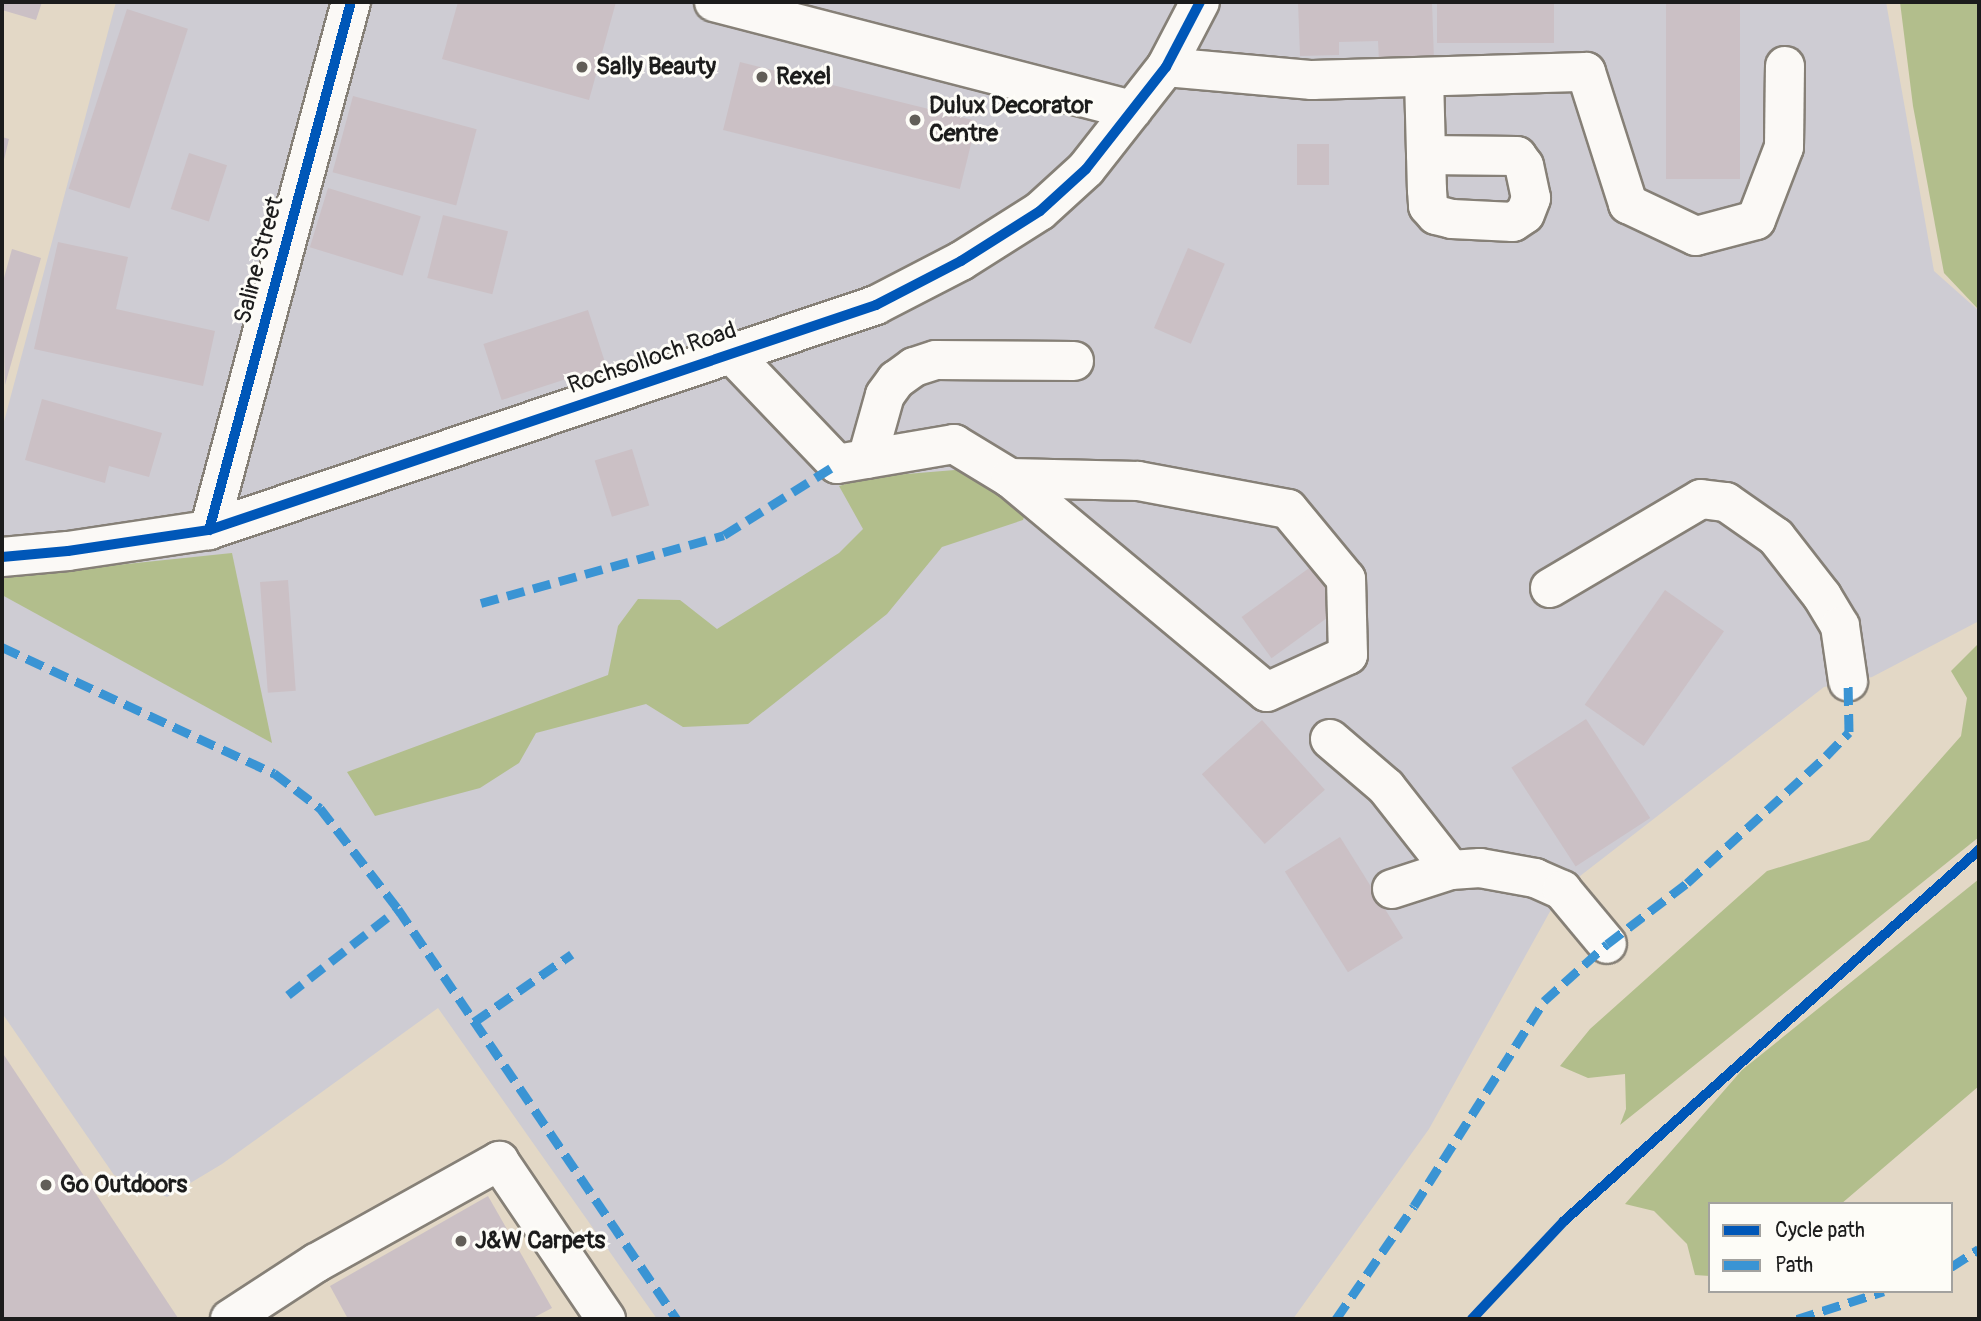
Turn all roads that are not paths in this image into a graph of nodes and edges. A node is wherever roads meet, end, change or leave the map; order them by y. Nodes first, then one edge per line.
1 (351, 2) edge
2 (714, 2) edge
3 (1200, 2) edge
4 (1785, 66) dead end
5 (1166, 67) junction
6 (1424, 77) junction
7 (1132, 110) junction
8 (1426, 155) dead end
9 (732, 354) junction
10 (1074, 362) dead end
11 (867, 459) junction
12 (1010, 478) junction
13 (209, 530) junction
14 (2, 556) edge
15 (1550, 588) dead end
16 (1848, 681) dead end
17 (1330, 739) dead end
18 (1451, 870) junction
19 (1392, 889) dead end
20 (1607, 944) dead end
21 (230, 1319) edge
22 (606, 1319) edge

1 - 13 street, Saline Street
2 - 7 street
3 - 5 street, Rochsolloch Road
4 - 6 street
5 - 6 street
5 - 7 street, Rochsolloch Road
6 - 8 street
7 - 9 street, Rochsolloch Road
9 - 11 street
9 - 13 street, Rochsolloch Road
10 - 11 street
11 - 12 street
12 - 12 street
13 - 14 street, Rochsolloch Road
15 - 16 street
17 - 18 street
18 - 19 street
18 - 20 street
21 - 22 street

